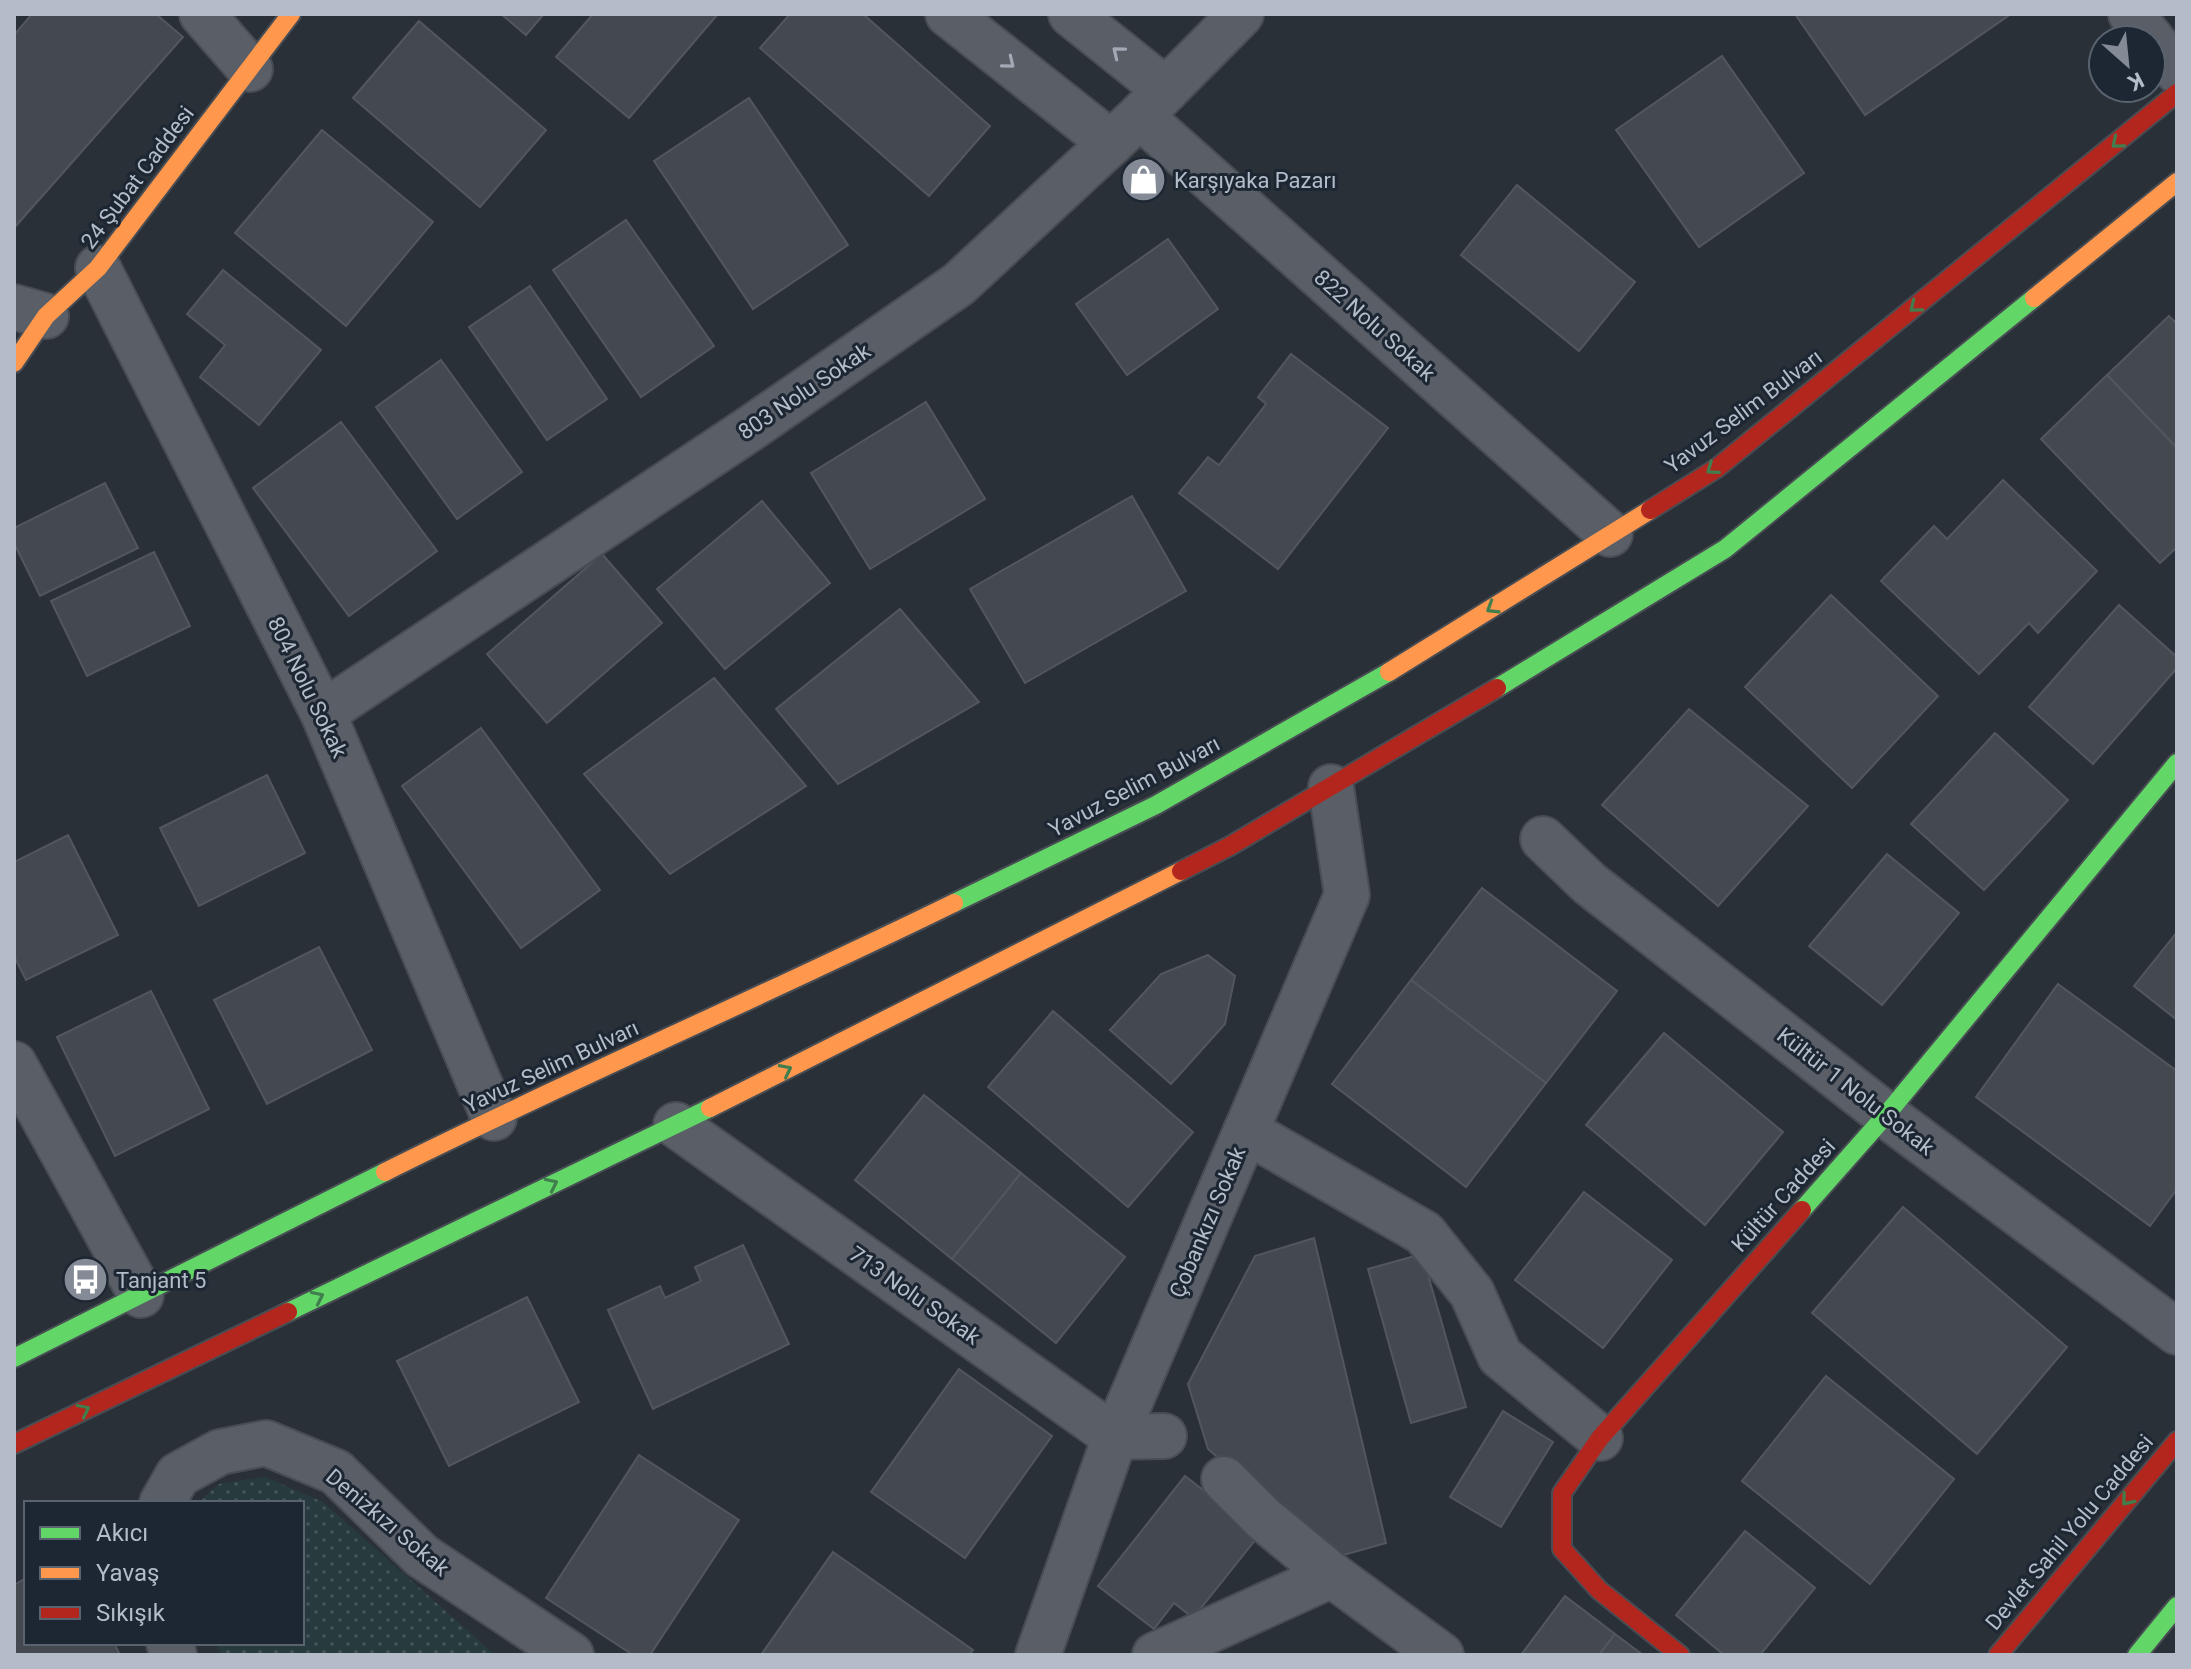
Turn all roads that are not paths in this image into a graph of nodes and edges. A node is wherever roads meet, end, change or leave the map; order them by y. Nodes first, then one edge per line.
1 (202, 14) edge
2 (291, 14) edge
3 (948, 14) edge
4 (1071, 14) edge
5 (1241, 14) edge
6 (2131, 14) edge
7 (250, 69) junction
8 (2177, 71) edge
9 (2177, 93) edge
10 (1139, 116) junction
11 (2177, 182) edge
12 (98, 268) junction
13 (30, 312) edge
14 (14, 363) edge
15 (1610, 534) junction
16 (323, 713) junction
17 (2177, 763) edge
18 (1331, 787) junction
19 (1543, 839) dead end
20 (14, 1064) edge
21 (1886, 1115) junction
22 (494, 1118) junction
23 (676, 1125) junction
24 (1246, 1131) junction
25 (141, 1295) junction
26 (2177, 1332) edge
27 (14, 1358) edge
28 (1164, 1436) dead end
29 (1115, 1437) junction
30 (1600, 1438) junction
31 (2177, 1441) edge
32 (14, 1444) edge
33 (1224, 1479) dead end
34 (163, 1501) edge
35 (1332, 1575) junction
36 (2177, 1606) edge
37 (571, 1655) edge
38 (1038, 1655) edge
39 (1155, 1655) edge
40 (1441, 1655) edge
41 (1680, 1655) edge
42 (1998, 1655) edge
43 (2137, 1655) edge

1 - 7 street
2 - 7 main road, 24 Şubat Caddesi
3 -> 10 street
10 -> 4 street
5 - 10 street, 803 Nolu Sokak
6 - 8 street
7 - 12 main road, 24 Şubat Caddesi
9 -> 15 main road, Yavuz Selim Bulvarı
10 - 15 street, 822 Nolu Sokak
10 - 16 street, 803 Nolu Sokak
11 - 18 main road
12 - 13 main road, 24 Şubat Caddesi
12 - 16 street, 804 Nolu Sokak
13 - 14 main road, 24 Şubat Caddesi
15 -> 22 main road, Yavuz Selim Bulvarı
16 - 22 street, 804 Nolu Sokak
17 - 21 main road, Kültür Caddesi
23 -> 18 main road
18 - 24 street, Çobankızı Sokak
19 - 21 street, Kültür 1 Nolu Sokak
20 - 25 street
21 - 26 street, Kültür 1 Nolu Sokak
21 - 30 main road, Kültür Caddesi
22 - 25 main road, Yavuz Selim Bulvarı
23 - 29 street, 713 Nolu Sokak
32 -> 23 main road
24 - 29 street, Çobankızı Sokak
24 - 30 street
25 - 27 main road, Yavuz Selim Bulvarı
28 - 29 street
29 - 38 street, Çobankızı Sokak
30 - 41 main road, Kültür Caddesi
31 -> 42 main road, Devlet Sahil Yolu Caddesi
33 - 35 street
34 - 37 street, Denizkızı Sokak
35 - 39 street
35 - 40 street
36 - 43 main road

